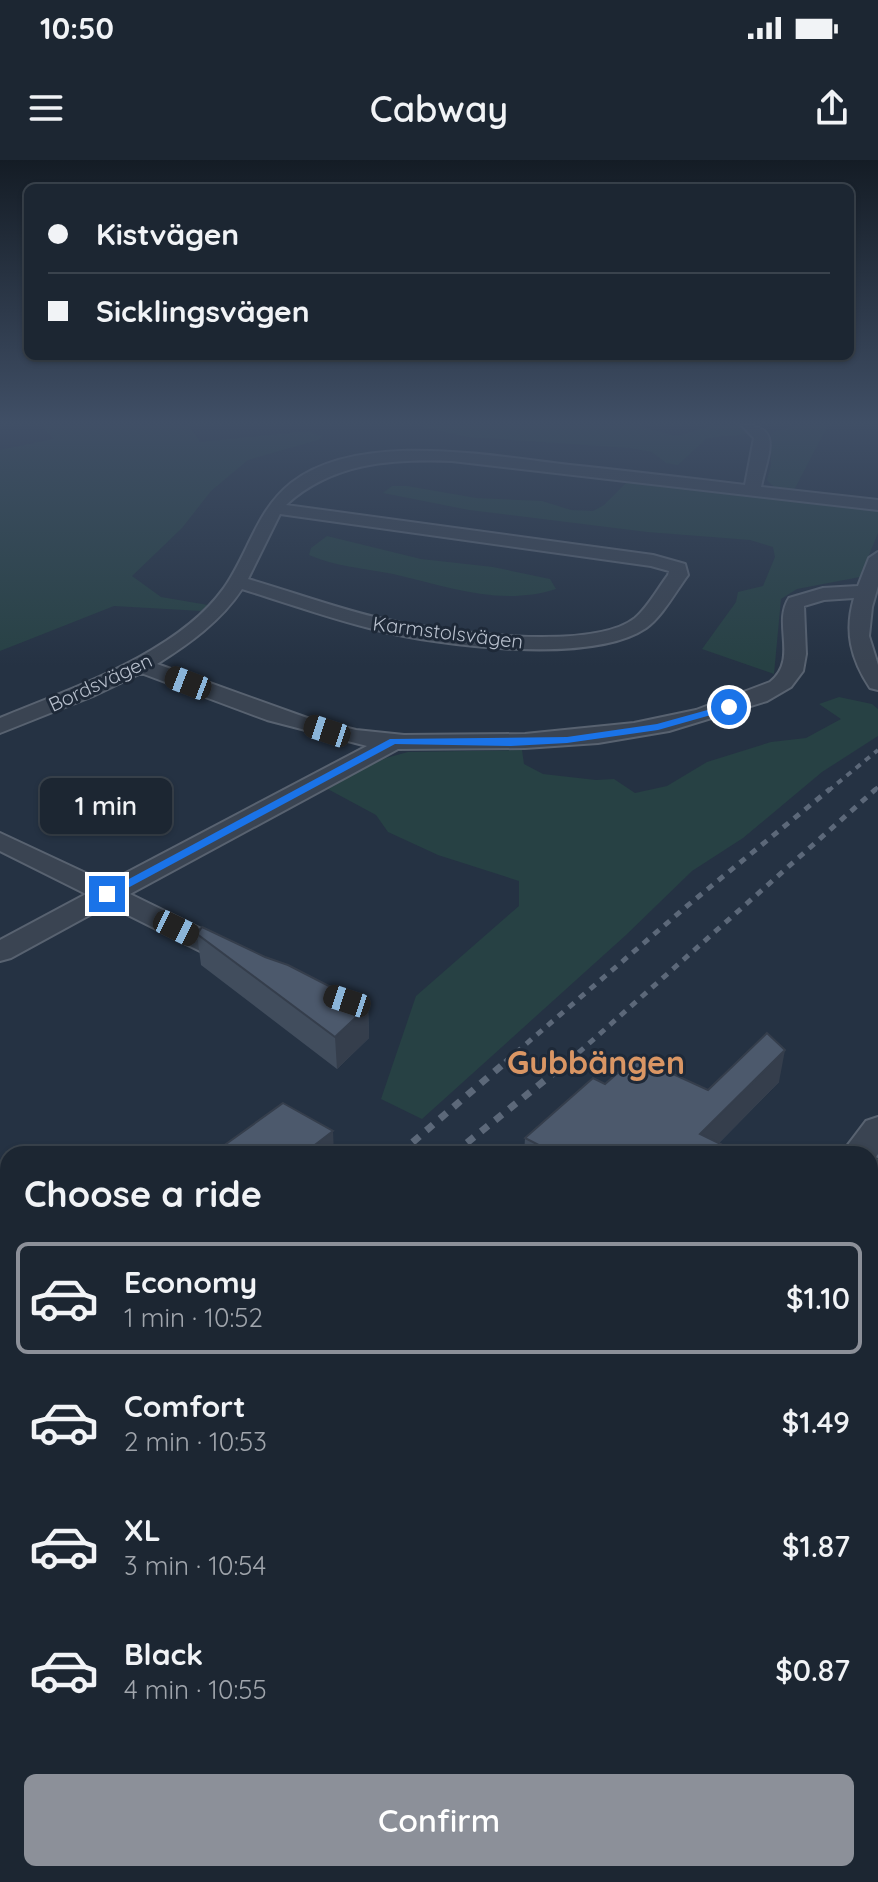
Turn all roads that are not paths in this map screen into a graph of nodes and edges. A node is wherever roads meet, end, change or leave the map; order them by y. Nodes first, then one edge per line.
1 (276, 505) edge
2 (274, 508) junction
3 (878, 558) edge
4 (238, 582) junction
5 (866, 592) junction
6 (143, 666) junction
7 (878, 683) edge
8 (0, 726) edge
9 (393, 741) junction
10 (0, 841) edge
11 (107, 894) junction
12 (0, 952) edge
13 (266, 973) edge
14 (878, 1129) edge
15 (865, 1146) edge

1 - 2 street, Bordsvägen
2 - 4 street, Bordsvägen
2 - 4 street, Karmstolsvägen
3 - 5 street
4 - 6 street, Bordsvägen
5 - 7 street
5 - 9 street
6 - 8 street, Bordsvägen
6 - 9 street
9 - 11 street
10 - 11 street
11 - 12 street
11 - 13 street
14 - 15 street

